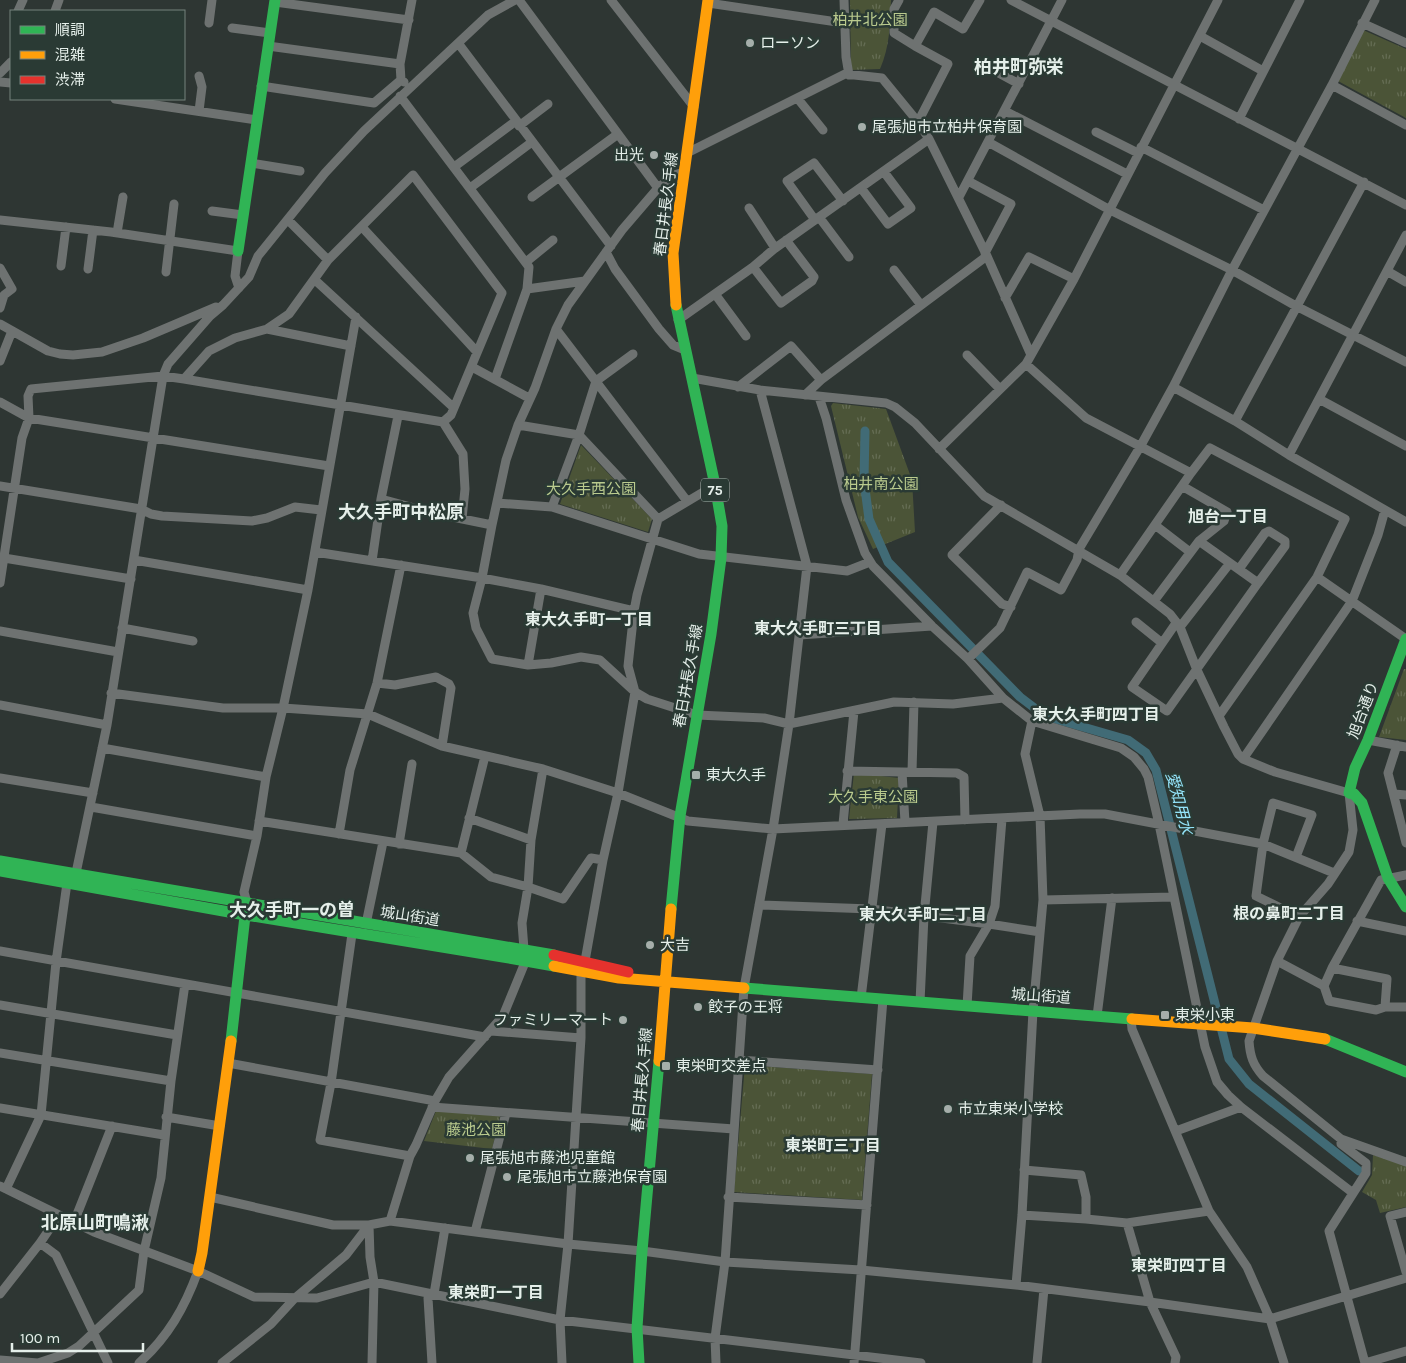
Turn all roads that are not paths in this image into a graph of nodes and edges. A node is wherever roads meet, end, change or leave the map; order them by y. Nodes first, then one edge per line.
1 (212, 0) edge
2 (412, 0) edge
3 (517, 0) edge
4 (612, 0) edge
5 (844, 0) edge
6 (899, 0) edge
7 (980, 0) edge
8 (1011, 0) edge
9 (1062, 0) edge
10 (1218, 0) edge
11 (1300, 0) edge
12 (1375, 0) edge
13 (275, 1) edge
14 (708, 1) edge
15 (409, 20) junction
16 (1052, 20) junction
17 (209, 23) dead end
18 (1362, 23) junction
19 (844, 24) junction
20 (232, 28) dead end
21 (270, 33) junction
22 (1200, 36) junction
23 (458, 43) junction
24 (1406, 43) edge
25 (268, 46) junction
26 (915, 46) junction
27 (10, 63) edge
28 (400, 64) junction
29 (986, 66) dead end
30 (1264, 71) junction
31 (0, 73) edge
32 (849, 75) junction
33 (199, 76) dead end
34 (401, 80) junction
35 (1019, 84) junction
36 (1174, 85) junction
37 (1332, 85) junction
38 (261, 86) junction
39 (409, 87) junction
40 (400, 96) junction
41 (798, 98) junction
42 (122, 100) edge
43 (548, 104) dead end
44 (694, 107) junction
45 (1006, 110) junction
46 (199, 111) junction
47 (1239, 119) junction
48 (257, 120) junction
49 (918, 122) junction
50 (517, 123) junction
51 (1406, 125) edge
52 (823, 130) dead end
53 (1096, 132) dead end
54 (618, 134) junction
55 (929, 139) junction
56 (532, 142) junction
57 (988, 142) junction
58 (1298, 148) junction
59 (1139, 150) junction
60 (687, 154) junction
61 (251, 163) junction
62 (454, 167) junction
63 (300, 171) dead end
64 (684, 172) junction
65 (884, 172) junction
66 (1128, 174) junction
67 (559, 177) junction
68 (968, 181) junction
69 (1364, 182) junction
70 (470, 188) junction
71 (658, 188) junction
72 (861, 188) junction
73 (123, 197) dead end
74 (532, 197) dead end
75 (959, 197) junction
76 (843, 201) junction
77 (174, 204) dead end
78 (1406, 205) edge
79 (749, 208) dead end
80 (1110, 210) junction
81 (1264, 210) junction
82 (212, 211) dead end
83 (243, 215) junction
84 (817, 218) junction
85 (0, 220) edge
86 (288, 220) junction
87 (66, 227) junction
88 (362, 227) junction
89 (93, 230) junction
90 (117, 233) junction
91 (1406, 236) edge
92 (170, 240) junction
93 (552, 240) dead end
94 (786, 240) junction
95 (775, 248) junction
96 (608, 249) junction
97 (238, 251) junction
98 (986, 254) junction
99 (849, 257) dead end
100 (328, 260) junction
101 (526, 262) junction
102 (60, 266) dead end
103 (753, 267) junction
104 (0, 268) edge
105 (88, 269) dead end
106 (894, 270) dead end
107 (1232, 270) junction
108 (1387, 271) junction
109 (166, 272) dead end
110 (1074, 279) junction
111 (315, 280) junction
112 (585, 281) junction
113 (1406, 282) edge
114 (239, 288) junction
115 (527, 289) junction
116 (715, 294) junction
117 (1006, 298) junction
118 (223, 305) junction
119 (921, 305) junction
120 (1296, 306) junction
121 (0, 308) edge
122 (356, 317) junction
123 (678, 320) junction
124 (0, 324) edge
125 (267, 329) junction
126 (556, 329) junction
127 (12, 331) junction
128 (1354, 335) junction
129 (746, 336) dead end
130 (351, 346) junction
131 (685, 350) junction
132 (477, 352) junction
133 (633, 354) dead end
134 (967, 355) dead end
135 (1031, 355) junction
136 (0, 361) edge
137 (1406, 362) edge
138 (1026, 364) junction
139 (472, 367) junction
140 (164, 376) junction
141 (496, 378) junction
142 (692, 378) junction
143 (184, 379) junction
144 (821, 380) junction
145 (596, 381) junction
146 (738, 387) junction
147 (1172, 387) junction
148 (1000, 389) junction
149 (760, 390) junction
150 (805, 395) junction
151 (819, 396) junction
152 (529, 398) junction
153 (1319, 399) junction
154 (0, 402) edge
155 (340, 404) junction
156 (454, 408) junction
157 (398, 416) junction
158 (29, 418) junction
159 (443, 422) junction
160 (1235, 422) junction
161 (518, 424) junction
162 (579, 435) junction
163 (154, 438) junction
164 (1406, 446) edge
165 (1140, 447) junction
166 (939, 449) junction
167 (1289, 455) junction
168 (329, 466) junction
169 (1191, 473) junction
170 (715, 485) junction
171 (0, 486) edge
172 (1182, 486) junction
173 (15, 488) junction
174 (381, 499) junction
175 (687, 501) junction
176 (497, 503) junction
177 (1001, 505) junction
178 (552, 507) junction
179 (140, 509) junction
180 (321, 510) junction
181 (1385, 510) junction
182 (462, 519) junction
183 (658, 519) junction
184 (1406, 522) edge
185 (492, 525) junction
186 (1154, 525) junction
187 (653, 540) junction
188 (1199, 541) junction
189 (1079, 549) junction
190 (315, 552) junction
191 (1190, 552) junction
192 (4, 558) junction
193 (721, 558) junction
194 (134, 560) junction
195 (372, 561) junction
196 (870, 562) junction
197 (1230, 563) junction
198 (401, 565) junction
199 (807, 566) junction
200 (1239, 569) junction
201 (1120, 575) junction
202 (1317, 577) junction
203 (482, 578) junction
204 (131, 579) junction
205 (0, 582) edge
206 (1258, 582) junction
207 (541, 589) junction
208 (308, 590) junction
209 (1154, 601) junction
210 (1352, 601) junction
211 (1011, 607) junction
212 (634, 611) junction
213 (1136, 622) dead end
214 (1178, 625) junction
215 (932, 626) junction
216 (122, 628) junction
217 (0, 631) edge
218 (799, 635) junction
219 (1406, 639) edge
220 (193, 641) dead end
221 (1162, 643) junction
222 (118, 652) junction
223 (968, 659) junction
224 (528, 665) junction
225 (1197, 670) junction
226 (377, 683) junction
227 (635, 692) junction
228 (111, 693) junction
229 (1003, 698) junction
230 (914, 702) junction
231 (0, 706) edge
232 (283, 708) junction
233 (854, 711) junction
234 (368, 714) junction
235 (697, 715) junction
236 (1219, 716) junction
237 (1032, 721) junction
238 (789, 724) junction
239 (106, 725) junction
240 (1368, 740) junction
241 (442, 746) junction
242 (1401, 746) edge
243 (102, 748) junction
244 (485, 756) junction
245 (1243, 759) junction
246 (412, 764) dead end
247 (543, 769) junction
248 (847, 771) junction
249 (902, 772) junction
250 (912, 772) junction
251 (266, 777) junction
252 (0, 778) edge
253 (618, 792) junction
254 (93, 793) junction
255 (1349, 793) junction
256 (1394, 794) junction
257 (1406, 795) edge
258 (91, 807) junction
259 (680, 816) junction
260 (1040, 816) junction
261 (469, 818) junction
262 (1002, 819) junction
263 (965, 820) junction
264 (259, 821) junction
265 (905, 822) junction
266 (933, 822) junction
267 (843, 824) junction
268 (882, 824) junction
269 (1162, 825) junction
270 (773, 829) junction
271 (338, 834) junction
272 (257, 836) junction
273 (531, 840) junction
274 (383, 842) junction
275 (1406, 843) edge
276 (399, 844) junction
277 (1263, 844) junction
278 (461, 853) junction
279 (1296, 857) junction
280 (603, 860) junction
281 (0, 861) edge
282 (0, 871) edge
283 (76, 873) junction
284 (1334, 873) junction
285 (1406, 875) edge
286 (1388, 878) junction
287 (67, 883) junction
288 (528, 887) junction
289 (1173, 897) junction
290 (1112, 898) junction
291 (1042, 900) junction
292 (759, 904) junction
293 (1406, 907) edge
294 (246, 909) junction
295 (871, 909) junction
296 (924, 916) junction
297 (1299, 917) junction
298 (1357, 921) junction
299 (366, 924) junction
300 (989, 924) junction
301 (1406, 931) edge
302 (1040, 932) junction
303 (352, 934) junction
304 (0, 951) edge
305 (525, 955) junction
306 (56, 962) junction
307 (1277, 962) junction
308 (583, 967) junction
309 (1332, 968) junction
310 (666, 982) junction
311 (185, 984) junction
312 (1324, 986) junction
313 (744, 988) junction
314 (237, 992) junction
315 (861, 998) junction
316 (884, 999) junction
317 (920, 1002) junction
318 (0, 1005) edge
319 (966, 1006) junction
320 (1385, 1007) junction
321 (1406, 1007) edge
322 (1033, 1011) junction
323 (342, 1012) junction
324 (51, 1014) junction
325 (1097, 1016) junction
326 (1131, 1018) junction
327 (1203, 1024) junction
328 (1253, 1028) junction
329 (488, 1034) junction
330 (177, 1035) junction
331 (580, 1038) junction
332 (0, 1053) edge
333 (47, 1060) junction
334 (739, 1060) junction
335 (228, 1064) junction
336 (878, 1070) junction
337 (1406, 1072) edge
338 (171, 1081) junction
339 (332, 1083) junction
340 (434, 1104) junction
341 (1241, 1107) junction
342 (0, 1108) edge
343 (506, 1113) junction
344 (41, 1115) junction
345 (166, 1117) junction
346 (576, 1118) junction
347 (654, 1123) junction
348 (112, 1126) junction
349 (220, 1126) junction
350 (734, 1128) junction
351 (1176, 1131) junction
352 (164, 1135) junction
353 (1341, 1140) junction
354 (410, 1156) junction
355 (1406, 1162) edge
356 (1024, 1170) junction
357 (3, 1188) edge
358 (1353, 1193) junction
359 (728, 1196) junction
360 (210, 1197) junction
361 (867, 1205) junction
362 (1210, 1211) junction
363 (1406, 1212) edge
364 (59, 1215) junction
365 (1022, 1216) junction
366 (1086, 1219) junction
367 (390, 1221) junction
368 (74, 1222) junction
369 (1127, 1223) junction
370 (369, 1225) junction
371 (445, 1228) junction
372 (475, 1232) junction
373 (40, 1243) junction
374 (568, 1244) junction
375 (144, 1251) junction
376 (642, 1252) junction
377 (725, 1262) junction
378 (861, 1270) junction
379 (198, 1271) junction
380 (1406, 1272) edge
381 (1406, 1278) edge
382 (374, 1282) junction
383 (1016, 1285) junction
384 (1044, 1289) junction
385 (0, 1294) edge
386 (434, 1294) junction
387 (1348, 1295) junction
388 (294, 1299) junction
389 (1150, 1302) junction
390 (1270, 1319) junction
391 (560, 1320) junction
392 (638, 1328) junction
393 (93, 1332) junction
394 (715, 1338) junction
395 (1406, 1351) edge
396 (854, 1359) edge
397 (0, 1360) edge
398 (38, 1363) edge
399 (108, 1363) edge
400 (140, 1363) edge
401 (222, 1363) edge
402 (372, 1363) edge
403 (432, 1363) edge
404 (562, 1363) edge
405 (639, 1363) edge
406 (716, 1363) edge
407 (921, 1363) edge
408 (1037, 1363) edge
409 (1175, 1363) edge
410 (1284, 1363) edge
411 (1365, 1363) edge

1 - 17 street
2 - 15 street
3 - 23 street
3 - 54 street
4 - 44 street
5 - 19 street
6 - 26 street
7 - 26 street
8 - 16 street
9 - 16 street
10 - 22 street
11 - 30 street
12 - 18 street
13 - 15 street
13 - 21 street
14 - 19 street
14 - 44 street, 春日井長久手線 / 75
15 - 28 street
16 - 35 street
16 - 36 street
18 - 24 street
18 - 37 street
19 - 32 street
20 - 21 street
21 - 25 street
22 - 30 street
22 - 36 street
23 - 39 street
23 - 50 street
25 - 28 street
25 - 38 street
26 - 49 street
27 - 31 street
28 - 34 street
29 - 35 street
30 - 47 street
32 - 41 street
32 - 49 street
33 - 46 street
34 - 38 street
34 - 39 street
35 - 45 street
36 - 47 street
36 - 59 street
37 - 51 street
37 - 58 street
38 - 48 street
39 - 40 street
40 - 62 street
40 - 86 street
41 - 52 street
41 - 60 street
42 - 46 street
43 - 50 street
44 - 60 street, 春日井長久手線 / 75
45 - 57 street
45 - 66 street
46 - 48 street
47 - 58 street
48 - 61 street
49 - 55 street
50 - 56 street
50 - 62 street
53 - 59 street
54 - 67 street
54 - 71 street
55 - 65 street
55 - 75 street
56 - 67 street
56 - 70 street
57 - 68 street
57 - 80 street
58 - 69 street
58 - 81 street
59 - 66 street
59 - 81 street
60 - 64 street, 春日井長久手線 / 75
61 - 63 street
61 - 83 street
62 - 70 street
64 - 71 street
64 - 123 street, 春日井長久手線 / 75
65 - 72 street
65 - 72 street
66 - 80 street
67 - 74 street
67 - 96 street
68 - 75 street
68 - 98 street
69 - 78 street
69 - 120 street
70 - 101 street
71 - 96 street
72 - 76 street
73 - 90 street
75 - 98 street
76 - 84 street
76 - 84 street
77 - 92 street
79 - 95 street
80 - 107 street
80 - 110 street
81 - 107 street
82 - 83 street
83 - 97 street
84 - 94 street
84 - 99 street
85 - 87 street
86 - 100 street
86 - 114 street
87 - 89 street
87 - 102 street
88 - 100 street
88 - 132 street
88 - 132 street
89 - 90 street
89 - 105 street
90 - 92 street
91 - 108 street
92 - 97 street
92 - 109 street
93 - 101 street
94 - 95 street
94 - 103 street
95 - 103 street
96 - 112 street
96 - 131 street
97 - 114 street
98 - 117 street
98 - 119 street
100 - 111 street
101 - 115 street
103 - 116 street
104 - 121 street
106 - 119 street
107 - 120 street
107 - 147 street
108 - 113 street
108 - 128 street
110 - 117 street
110 - 135 street
111 - 122 street
111 - 125 street
112 - 115 street
112 - 126 street
114 - 118 street
115 - 141 street
116 - 123 street
116 - 129 street
117 - 135 street
118 - 127 street
118 - 140 street
119 - 144 street
120 - 128 street
120 - 160 street
122 - 130 street
122 - 156 street
123 - 131 street, 春日井長久手線 / 75
124 - 127 street
125 - 130 street
125 - 143 street
126 - 145 street
126 - 152 street
127 - 136 street
128 - 137 street
128 - 153 street
130 - 155 street
131 - 142 street, 春日井長久手線 / 75
132 - 139 street
133 - 145 street
134 - 148 street
135 - 138 street
138 - 148 street
138 - 165 street
139 - 141 street
139 - 156 street
140 - 143 street
140 - 158 street
140 - 163 street
141 - 152 street
142 - 146 street
142 - 170 street, 春日井長久手線 / 75
143 - 155 street
144 - 146 street
144 - 150 street
145 - 162 street
145 - 175 street
146 - 149 street
147 - 160 street
147 - 165 street
148 - 166 street
149 - 150 street
149 - 199 street
150 - 151 street
151 - 166 street
151 - 196 street
152 - 161 street
153 - 164 street
153 - 167 street
154 - 158 street
155 - 157 street
155 - 168 street
156 - 159 street
157 - 159 street
157 - 174 street
158 - 163 street
158 - 173 street
159 - 182 street
160 - 167 street
161 - 162 street
161 - 176 street
162 - 178 street
162 - 183 street
163 - 168 street
163 - 179 street
165 - 169 street
165 - 189 street
166 - 177 street
167 - 181 street
168 - 180 street
169 - 172 street
169 - 202 street
170 - 175 street
170 - 193 street, 春日井長久手線 / 75
171 - 173 street
172 - 186 street
172 - 188 street
173 - 179 street
173 - 192 street
174 - 182 street
174 - 195 street
175 - 183 street
176 - 178 street
176 - 185 street
177 - 189 street
177 - 211 street
178 - 187 street
179 - 180 street
179 - 194 street
180 - 190 street
181 - 184 street
181 - 210 street
182 - 185 street
183 - 187 street
185 - 203 street
186 - 191 street
186 - 201 street
187 - 193 street
187 - 212 street
188 - 191 street
188 - 197 street
189 - 201 street
189 - 211 street
190 - 195 street
190 - 208 street
191 - 209 street
192 - 204 street
192 - 205 street
193 - 199 street
193 - 235 street, 春日井長久手線 / 75
194 - 204 street
194 - 208 street
195 - 198 street
196 - 199 street
196 - 215 street
197 - 200 street
197 - 214 street
198 - 203 street
198 - 226 street
199 - 218 street
200 - 206 street
200 - 206 street
201 - 209 street
202 - 210 street
202 - 236 street
203 - 207 street
203 - 224 street
204 - 216 street
206 - 225 street
207 - 212 street
207 - 224 street
208 - 232 street
209 - 214 street
210 - 219 street
210 - 245 street
211 - 223 street
212 - 227 street
213 - 221 street
214 - 221 street
214 - 225 street
215 - 218 street
215 - 223 street
216 - 220 street
216 - 222 street
217 - 222 street
218 - 238 street
219 - 240 street, 旭台通り
221 - 225 street
222 - 228 street
223 - 229 street
224 - 227 street
225 - 236 street
226 - 234 street
226 - 241 street
227 - 235 street
227 - 253 street
228 - 232 street
228 - 239 street
229 - 230 street
229 - 237 street
230 - 233 street
230 - 250 street
231 - 239 street
232 - 234 street
232 - 251 street
233 - 238 street
233 - 248 street
234 - 241 street
234 - 271 street
235 - 238 street
235 - 259 street, 春日井長久手線 / 75
236 - 245 street
237 - 260 street
237 - 269 street
238 - 270 street
239 - 243 street
240 - 242 street
240 - 255 street, 旭台通り
241 - 244 street
242 - 256 street
243 - 251 street
243 - 254 street
244 - 247 street
244 - 261 street
245 - 255 street
246 - 276 street
247 - 253 street
247 - 273 street
248 - 249 street
248 - 267 street
249 - 250 street
249 - 265 street
250 - 263 street
251 - 264 street
252 - 254 street
253 - 259 street
253 - 280 street
254 - 258 street
255 - 284 street
255 - 286 street
256 - 257 street
256 - 275 street
258 - 272 street
258 - 283 street
259 - 270 street
259 - 310 street, 春日井長久手線 / 75
260 - 262 street
260 - 269 street
260 - 291 street
261 - 273 street
261 - 278 street
262 - 263 street
262 - 300 street
263 - 266 street
264 - 271 street
264 - 272 street
265 - 266 street
265 - 268 street
266 - 296 street
267 - 268 street
267 - 270 street
268 - 295 street
269 - 277 street
269 - 289 street
270 - 292 street
271 - 274 street
272 - 294 street
273 - 288 street
274 - 276 street
274 - 299 street
276 - 278 street
277 - 279 street
277 - 279 street
277 - 297 street
278 - 288 street
279 - 284 street
280 - 288 street
280 - 308 street
281 - 283 street, 城山街道
282 - 287 street, 城山街道
283 - 294 street, 城山街道
284 - 297 street
285 - 286 street
286 - 293 street
286 - 298 street
287 - 294 street, 城山街道
287 - 306 street
288 - 305 street
289 - 290 street
289 - 327 street
290 - 291 street
290 - 325 street
291 - 302 street
292 - 295 street
292 - 313 street
294 - 299 street, 城山街道
294 - 303 street, 城山街道
294 - 314 street
295 - 296 street
295 - 315 street
296 - 300 street
296 - 317 street
297 - 307 street
298 - 301 street
298 - 309 street
299 - 305 street, 城山街道
300 - 302 street
300 - 319 street
302 - 322 street
303 - 305 street, 城山街道
303 - 323 street
304 - 306 street
305 - 308 street, 城山街道
305 - 329 street
306 - 311 street
306 - 324 street
307 - 312 street
307 - 328 street
308 - 310 street, 城山街道
308 - 331 street
309 - 312 street
309 - 320 street
310 - 313 street, 城山街道
310 - 347 street, 春日井長久手線 / 75
311 - 314 street
311 - 330 street
312 - 320 street
313 - 315 street, 城山街道
313 - 334 street
314 - 323 street
314 - 335 street
315 - 316 street, 城山街道
316 - 317 street, 城山街道
316 - 336 street
317 - 319 street, 城山街道
318 - 324 street
319 - 322 street, 城山街道
320 - 321 street
322 - 325 street, 城山街道
322 - 356 street
323 - 329 street
323 - 339 street
324 - 330 street
324 - 333 street
325 - 326 street, 城山街道
326 - 327 street, 城山街道
326 - 351 street
327 - 328 street, 城山街道
327 - 341 street
328 - 337 street, 城山街道
328 - 353 street
329 - 331 street
329 - 340 street
330 - 338 street
331 - 346 street
332 - 333 street
333 - 338 street
333 - 344 street
334 - 336 street
334 - 350 street
335 - 339 street
335 - 349 street
336 - 361 street
338 - 345 street
339 - 340 street
339 - 354 street
340 - 343 street
340 - 354 street
341 - 351 street
341 - 358 street
342 - 344 street
343 - 346 street
343 - 372 street
344 - 348 street
344 - 357 street
345 - 349 street
345 - 352 street
346 - 347 street
346 - 374 street
347 - 350 street
347 - 376 street, 春日井長久手線 / 75
348 - 352 street
348 - 368 street
349 - 360 street
350 - 359 street
351 - 362 street
352 - 375 street
353 - 355 street
353 - 358 street
354 - 367 street
356 - 365 street
356 - 366 street
357 - 364 street
358 - 387 street
359 - 361 street
359 - 377 street
360 - 370 street
360 - 379 street
361 - 378 street
362 - 369 street
362 - 390 street
363 - 380 street
364 - 368 street
364 - 373 street
365 - 366 street
365 - 383 street
366 - 369 street
367 - 370 street
367 - 371 street
368 - 375 street
369 - 389 street
370 - 382 street
370 - 388 street
371 - 372 street
371 - 386 street
372 - 374 street
373 - 385 street
373 - 393 street
374 - 376 street
374 - 391 street
375 - 379 street
375 - 393 street
376 - 377 street
376 - 392 street, 春日井長久手線 / 75
377 - 378 street
377 - 394 street
378 - 383 street
378 - 396 street
379 - 388 street
379 - 400 street
381 - 387 street
382 - 386 street
382 - 388 street
382 - 402 street
383 - 384 street
384 - 389 street
384 - 408 street
386 - 391 street
386 - 403 street
387 - 390 street
387 - 411 street
388 - 401 street
389 - 390 street
389 - 409 street
390 - 410 street
391 - 392 street
391 - 404 street
392 - 394 street
392 - 405 street, 春日井長久手線 / 75
393 - 398 street
393 - 399 street
394 - 396 street
394 - 406 street
395 - 411 street
396 - 407 street
397 - 398 street

